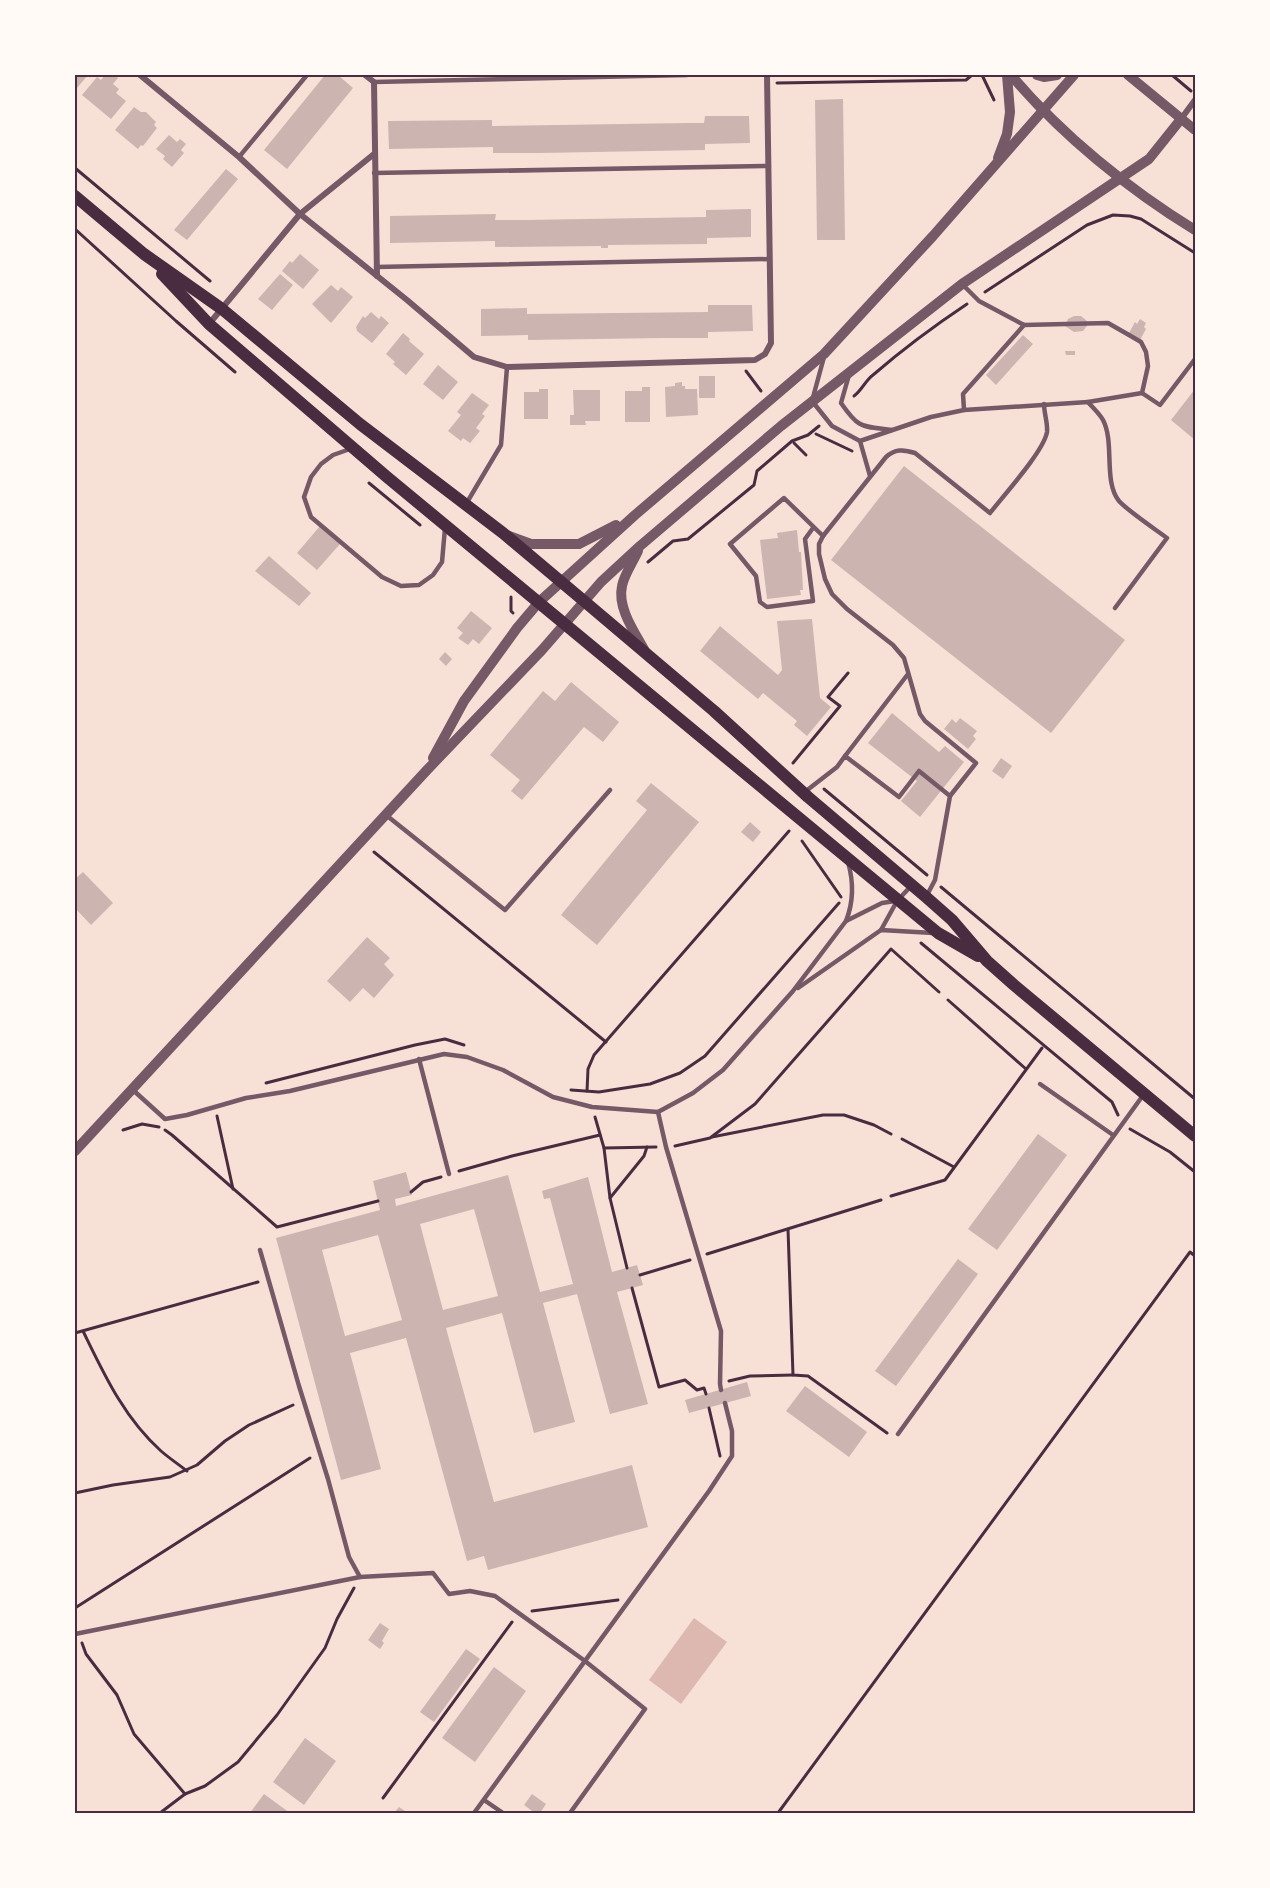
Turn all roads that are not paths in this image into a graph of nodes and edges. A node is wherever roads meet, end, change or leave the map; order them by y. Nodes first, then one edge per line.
1 (140, 75) edge
2 (307, 75) edge
3 (364, 75) edge
4 (687, 75) edge
5 (767, 75) edge
6 (1009, 75) edge
7 (1037, 75) edge
8 (1057, 75) edge
9 (1074, 75) edge
10 (1128, 75) edge
11 (374, 82) junction
12 (1195, 100) edge
13 (1043, 110) junction
14 (1181, 119) junction
15 (1195, 130) edge
16 (374, 154) junction
17 (239, 157) junction
18 (996, 163) junction
19 (769, 166) junction
20 (374, 173) junction
21 (1121, 178) junction
22 (75, 196) edge
23 (300, 214) junction
24 (1195, 230) edge
25 (144, 254) junction
26 (770, 259) junction
27 (376, 267) junction
28 (376, 276) junction
29 (962, 284) junction
30 (222, 309) junction
31 (209, 324) junction
32 (1024, 325) junction
33 (824, 354) junction
34 (1195, 360) edge
35 (507, 367) junction
36 (850, 373) junction
37 (1142, 393) junction
38 (812, 401) junction
39 (1088, 402) junction
40 (1044, 404) junction
41 (964, 410) junction
42 (894, 430) junction
43 (860, 441) junction
44 (353, 448) junction
45 (870, 476) junction
46 (466, 505) junction
47 (634, 514) junction
48 (445, 525) junction
49 (813, 528) junction
50 (503, 533) junction
51 (823, 536) junction
52 (640, 546) junction
53 (561, 582) junction
54 (584, 601) junction
55 (540, 602) junction
56 (1115, 608) dead end
57 (565, 624) junction
58 (647, 654) junction
59 (908, 674) junction
60 (844, 756) junction
61 (427, 770) junction
62 (610, 790) dead end
63 (804, 793) junction
64 (950, 796) junction
65 (386, 815) junction
66 (846, 858) junction
67 (911, 885) junction
68 (926, 897) junction
69 (897, 901) junction
70 (846, 921) junction
71 (881, 930) junction
72 (938, 933) junction
73 (987, 961) junction
74 (794, 991) junction
75 (419, 1059) junction
76 (1040, 1084) dead end
77 (133, 1090) junction
78 (1144, 1094) junction
79 (658, 1112) junction
80 (1113, 1135) junction
81 (1195, 1136) edge
82 (75, 1151) edge
83 (448, 1174) road end
84 (260, 1250) dead end
85 (721, 1387) road end
86 (725, 1403) dead end
87 (898, 1434) dead end
88 (360, 1577) junction
89 (77, 1634) edge
90 (585, 1661) junction
91 (484, 1800) junction
92 (474, 1813) edge
93 (503, 1813) edge
94 (570, 1813) edge

1 - 17 street
2 - 17 lane
3 - 11 street
4 - 11 lane
5 - 19 street
6 - 13 street
6 - 18 street
7 - 8 street
9 - 13 street
10 - 14 street
11 - 16 street
12 - 14 street
13 - 18 street
13 - 21 street
14 - 15 street
14 - 21 street
16 - 20 street
16 - 23 street
17 - 23 street
18 - 33 street
19 - 20 lane
19 - 26 street
20 - 27 street
21 - 24 street
21 - 29 street
22 - 25 main road
23 - 28 street
23 - 30 street
25 - 30 main road
25 - 31 main road
26 - 27 lane
26 - 35 street
27 - 28 street
28 - 35 street
29 - 32 lane
29 - 36 street
30 - 31 street
30 - 46 main road
31 - 44 main road
32 - 37 lane
32 - 41 lane
33 - 38 lane
33 - 47 street
34 - 37 lane
35 - 46 lane
36 - 38 street
36 - 42 lane
37 - 39 lane
38 - 43 lane
38 - 52 street
39 - 40 lane
39 - 56 lane
40 - 41 lane
40 - 45 lane
41 - 42 lane
42 - 43 lane
43 - 45 lane
44 - 48 main road
44 - 48 lane
45 - 51 lane
46 - 50 main road
47 - 50 street
47 - 53 street
48 - 55 main road
49 - 49 lane
49 - 51 lane
50 - 53 main road
51 - 59 lane
52 - 54 street
52 - 58 street
53 - 54 main road
53 - 55 street
54 - 57 street
54 - 58 main road
55 - 57 main road
55 - 61 street
57 - 61 street
57 - 66 main road
58 - 63 main road
59 - 60 lane
59 - 64 lane
60 - 63 lane
60 - 64 lane
61 - 65 street
62 - 65 lane
63 - 67 main road
64 - 68 lane
65 - 77 street
66 - 69 main road
66 - 70 lane
67 - 68 main road
67 - 69 lane
68 - 73 main road
69 - 70 lane
69 - 71 lane
69 - 72 main road
70 - 74 lane
71 - 72 lane
71 - 74 lane
72 - 73 main road
73 - 78 main road
74 - 79 lane
75 - 77 lane
75 - 79 lane
75 - 83 lane
76 - 80 lane
77 - 82 street
78 - 80 lane
78 - 81 main road
79 - 85 lane
80 - 87 lane
84 - 88 lane
86 - 90 lane
88 - 89 lane
88 - 90 lane
90 - 91 lane
90 - 94 lane
91 - 92 lane
91 - 93 lane

